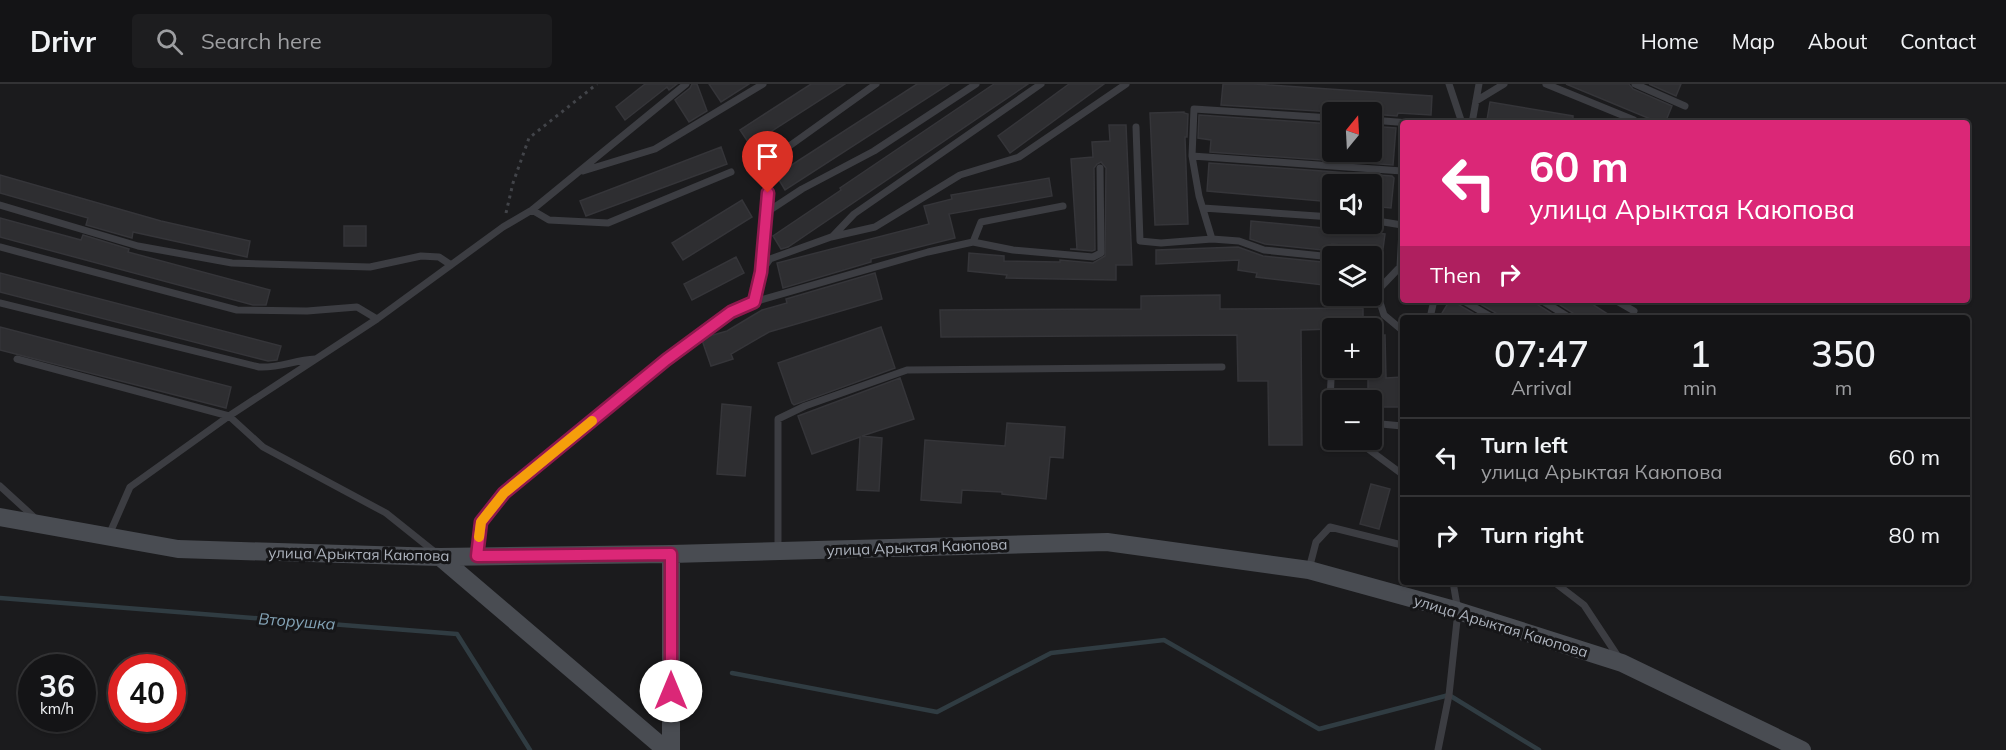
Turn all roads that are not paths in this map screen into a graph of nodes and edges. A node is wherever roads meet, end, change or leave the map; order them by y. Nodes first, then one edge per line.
1 (686, 84) edge
2 (763, 84) edge
3 (876, 84) edge
4 (976, 84) edge
5 (1041, 84) edge
6 (1126, 84) edge
7 (1449, 84) edge
8 (1479, 84) edge
9 (1504, 84) edge
10 (1546, 84) edge
11 (1635, 84) edge
12 (1476, 101) junction
13 (1685, 106) dead end
14 (1322, 117) edge
15 (1461, 120) edge
16 (1473, 120) edge
17 (1634, 120) dead end
18 (1382, 121) edge
19 (1400, 122) edge
20 (1136, 127) dead end
21 (1191, 156) junction
22 (1100, 168) dead end
23 (1400, 171) edge
24 (578, 172) junction
25 (731, 172) dead end
26 (0, 205) edge
27 (1063, 206) dead end
28 (1203, 208) junction
29 (532, 210) junction
30 (767, 212) junction
31 (1322, 216) edge
32 (1382, 222) edge
33 (1400, 225) edge
34 (831, 237) junction
35 (1212, 239) junction
36 (973, 242) junction
37 (0, 247) edge
38 (1322, 256) edge
39 (451, 265) junction
40 (1400, 267) edge
41 (761, 272) junction
42 (1382, 286) edge
43 (754, 302) junction
44 (0, 303) edge
45 (1467, 303) edge
46 (1546, 303) edge
47 (1621, 303) edge
48 (1382, 306) edge
49 (1634, 311) dead end
50 (1488, 315) edge
51 (1565, 315) edge
52 (377, 320) junction
53 (1400, 328) edge
54 (318, 358) junction
55 (18, 359) dead end
56 (1222, 367) dead end
57 (229, 416) junction
58 (1382, 424) edge
59 (1400, 426) edge
60 (1370, 450) edge
61 (1400, 473) edge
62 (0, 486) edge
63 (0, 517) edge
64 (42, 525) junction
65 (108, 537) junction
66 (1400, 544) edge
67 (778, 551) junction
68 (671, 554) junction
69 (477, 556) junction
70 (440, 557) junction
71 (1309, 570) junction
72 (1454, 585) edge
73 (1558, 585) edge
74 (1458, 611) junction
75 (1622, 663) junction
76 (666, 750) edge
77 (671, 750) edge
78 (1438, 750) edge
79 (1802, 750) edge

1 - 24 lane
2 - 24 lane
3 - 30 lane
4 - 30 lane
5 - 34 lane
6 - 34 lane
7 - 15 lane
8 - 12 lane
9 - 12 lane
10 - 17 lane
11 - 13 lane
12 - 16 lane
14 - 21 lane
18 - 19 lane
20 - 35 lane
21 - 23 lane
21 - 28 lane
22 - 36 lane
24 - 29 lane
25 - 29 lane
26 - 39 lane
27 - 36 lane
28 - 31 lane
28 - 35 lane
29 - 39 lane
30 - 41 lane
32 - 33 lane
34 - 41 lane
35 - 38 lane
36 - 43 lane
37 - 52 lane
39 - 52 lane
40 - 42 lane
41 - 43 lane
43 - 69 lane
44 - 54 lane
45 - 50 lane
46 - 51 lane
47 - 49 lane
48 - 53 lane
52 - 54 lane
54 - 57 lane
55 - 57 lane
56 - 67 lane
57 - 65 lane
57 - 70 lane
58 - 59 lane
60 - 61 lane
62 - 64 lane
63 - 64 street, улица Арыктая Каюпова
64 - 65 street, улица Арыктая Каюпова
65 - 70 street, улица Арыктая Каюпова
66 - 71 lane
67 - 68 street, улица Арыктая Каюпова
67 - 71 street, улица Арыктая Каюпова
68 - 69 street, улица Арыктая Каюпова
68 - 77 street
69 - 70 street, улица Арыктая Каюпова
70 - 76 street
71 - 74 street, улица Арыктая Каюпова
72 - 74 lane
73 - 75 lane
74 - 75 street, улица Арыктая Каюпова
74 - 78 lane
75 - 79 street, улица Арыктая Каюпова

